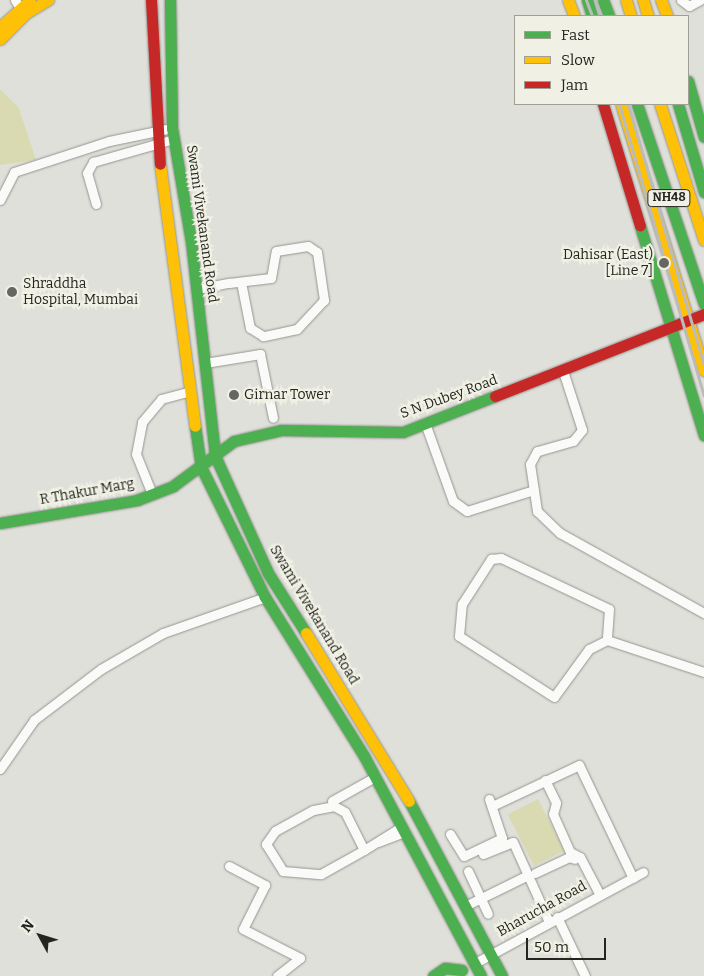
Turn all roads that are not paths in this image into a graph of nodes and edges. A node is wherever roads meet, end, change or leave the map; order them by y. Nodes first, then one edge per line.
1 (30, 0) edge
2 (48, 0) edge
3 (151, 0) edge
4 (170, 0) edge
5 (568, 0) edge
6 (587, 0) edge
7 (603, 0) edge
8 (626, 0) edge
9 (643, 0) edge
10 (661, 0) edge
11 (681, 0) edge
12 (700, 0) edge
13 (20, 7) edge
14 (574, 15) edge
15 (592, 15) edge
16 (609, 15) edge
17 (631, 15) edge
18 (648, 15) edge
19 (667, 15) edge
20 (0, 27) edge
21 (0, 40) edge
22 (689, 84) edge
23 (603, 105) edge
24 (621, 105) edge
25 (638, 105) edge
26 (660, 105) edge
27 (678, 105) edge
28 (155, 131) junction
29 (173, 134) junction
30 (704, 137) edge
31 (156, 143) junction
32 (704, 192) edge
33 (0, 200) edge
34 (96, 204) dead end
35 (704, 240) edge
36 (194, 271) junction
37 (174, 273) junction
38 (241, 282) junction
39 (197, 290) junction
40 (702, 298) edge
41 (704, 314) edge
42 (688, 320) junction
43 (672, 325) junction
44 (206, 363) junction
45 (563, 370) junction
46 (704, 370) edge
47 (191, 391) junction
48 (273, 418) dead end
49 (425, 423) junction
50 (704, 435) edge
51 (215, 456) junction
52 (201, 467) junction
53 (534, 490) junction
54 (152, 494) junction
55 (0, 523) edge
56 (265, 597) junction
57 (704, 613) edge
58 (606, 640) junction
59 (704, 672) edge
60 (0, 769) edge
61 (375, 777) junction
62 (545, 780) junction
63 (332, 801) dead end
64 (403, 829) junction
65 (450, 834) dead end
66 (364, 850) junction
67 (483, 854) dead end
68 (229, 866) dead end
69 (586, 868) junction
70 (468, 871) dead end
71 (643, 872) dead end
72 (532, 874) junction
73 (633, 878) junction
74 (600, 895) junction
75 (481, 899) junction
76 (465, 906) junction
77 (488, 914) dead end
78 (557, 917) junction
79 (548, 922) junction
80 (491, 954) junction
81 (475, 963) junction
82 (460, 973) edge
83 (277, 976) edge
84 (433, 976) edge
85 (481, 976) edge
86 (502, 976) edge
87 (585, 976) edge

1 - 13 main road
2 - 13 main road
3 - 28 main road
4 - 29 main road, Swami Vivekanand Road
5 - 14 main road
6 - 15 main road
7 - 16 main road
8 - 17 main road
9 - 18 main road
10 - 19 main road
11 - 12 street
13 - 20 main road
13 - 21 main road
22 - 30 main road
23 - 43 main road
24 - 42 main road
25 - 40 main road, NH48
26 - 35 main road, NH48
27 - 32 main road
28 - 29 street
28 - 31 main road
28 - 33 street
29 - 31 street
29 - 36 main road, Swami Vivekanand Road
31 - 34 street
31 - 37 main road
36 - 37 main road
36 - 39 main road, Swami Vivekanand Road
37 - 47 main road
38 - 38 street
38 - 39 street
39 - 44 main road, Swami Vivekanand Road
41 - 42 main road, S N Dubey Road
42 - 43 main road, S N Dubey Road
42 - 46 main road
43 - 45 main road, S N Dubey Road
43 - 50 main road
44 - 48 street
44 - 51 main road, Swami Vivekanand Road
45 - 49 main road, S N Dubey Road
45 - 53 street
47 - 52 main road
47 - 54 street
49 - 51 main road, S N Dubey Road
49 - 53 street
51 - 52 main road, S N Dubey Road
51 - 76 main road, Swami Vivekanand Road
52 - 54 main road, R Thakur Marg
52 - 56 main road
53 - 57 street
54 - 55 main road, R Thakur Marg
56 - 60 street
56 - 61 main road
58 - 58 street
58 - 59 street
61 - 63 street
61 - 64 main road
62 - 65 street
62 - 69 street
62 - 73 street
64 - 66 street
64 - 81 main road
66 - 66 street
67 - 72 street
68 - 83 street
69 - 72 street
69 - 74 street
70 - 75 street
71 - 73 street, Bharucha Road
72 - 75 street
72 - 79 street
73 - 74 street, Bharucha Road
74 - 78 street, Bharucha Road
75 - 76 street
75 - 77 street
76 - 80 main road, Swami Vivekanand Road
78 - 79 street, Bharucha Road
78 - 87 street
79 - 80 street, Bharucha Road
80 - 81 street, Bharucha Road
80 - 86 main road, Swami Vivekanand Road
81 - 82 main road, Bharucha Road
81 - 85 main road
82 - 84 main road

